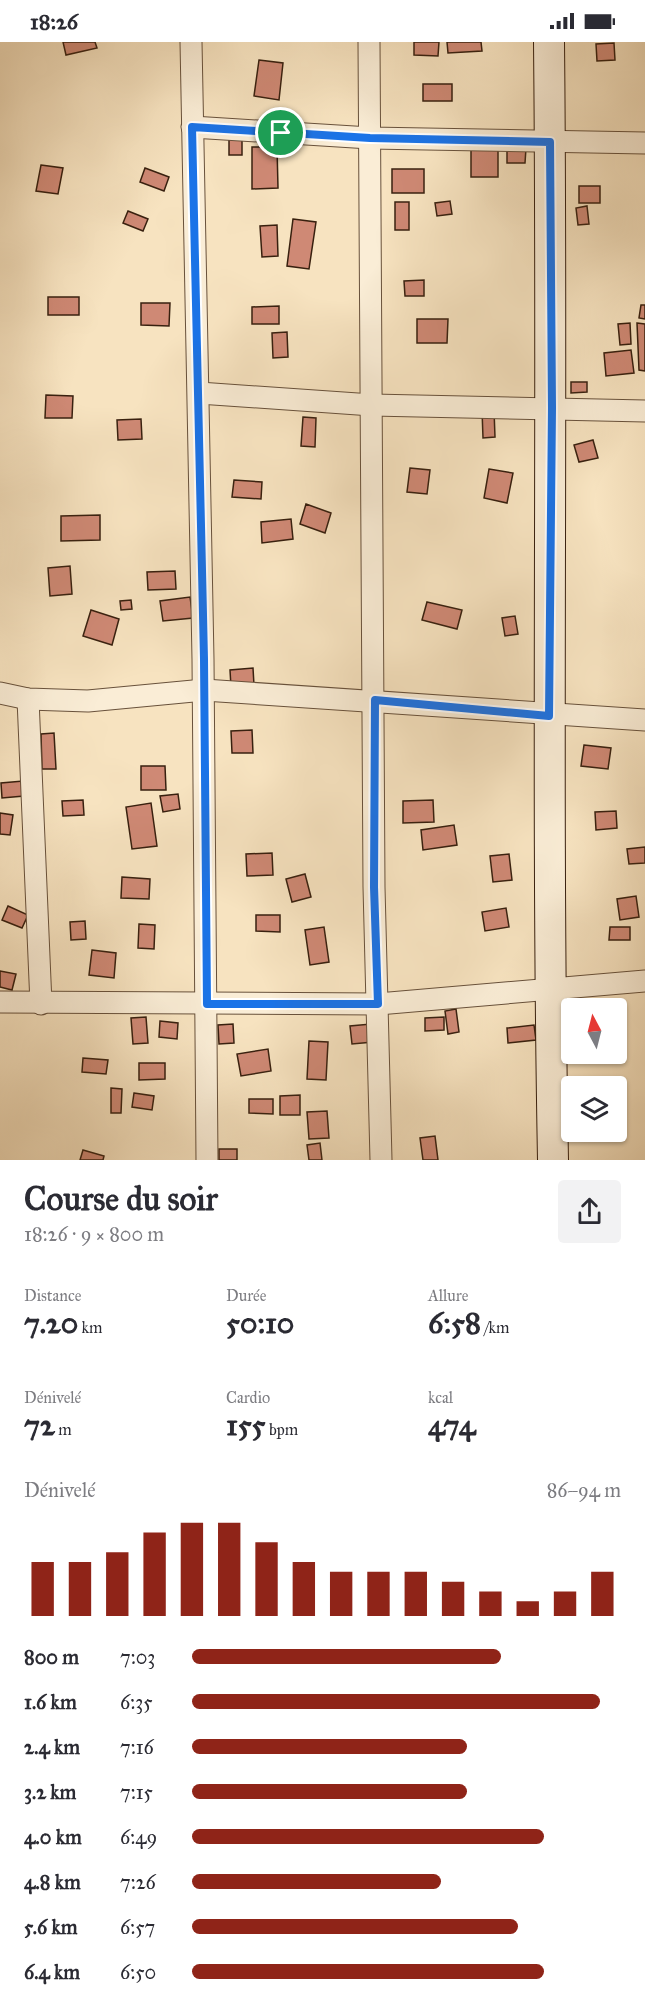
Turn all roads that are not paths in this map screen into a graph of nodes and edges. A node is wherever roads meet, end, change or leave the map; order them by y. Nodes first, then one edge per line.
1 (191, 42) edge
2 (369, 42) edge
3 (549, 42) edge
4 (192, 127) junction
5 (370, 138) junction
6 (550, 142) junction
7 (645, 143) edge
8 (199, 393) junction
9 (372, 405) junction
10 (552, 408) junction
11 (645, 411) edge
12 (204, 690) junction
13 (0, 693) edge
14 (28, 699) junction
15 (375, 700) junction
16 (549, 716) junction
17 (645, 720) edge
18 (645, 981) edge
19 (550, 988) junction
20 (0, 1002) edge
21 (41, 1004) junction
22 (207, 1004) junction
23 (378, 1004) junction
24 (207, 1160) edge
25 (381, 1160) edge
26 (553, 1160) edge

1 - 4 street
2 - 5 street
3 - 6 street
4 - 5 street
4 - 8 street
5 - 6 street
5 - 9 street
6 - 7 street
6 - 10 street
8 - 9 street
8 - 12 street
9 - 10 street
9 - 15 street
10 - 11 street
10 - 16 street
12 - 14 street
12 - 15 street
12 - 22 street
13 - 14 street
14 - 21 street
15 - 16 street
15 - 23 street
16 - 17 street
16 - 19 street
18 - 19 street
19 - 23 street
19 - 26 street
20 - 21 street
21 - 22 street
22 - 23 street
22 - 24 street
23 - 25 street

